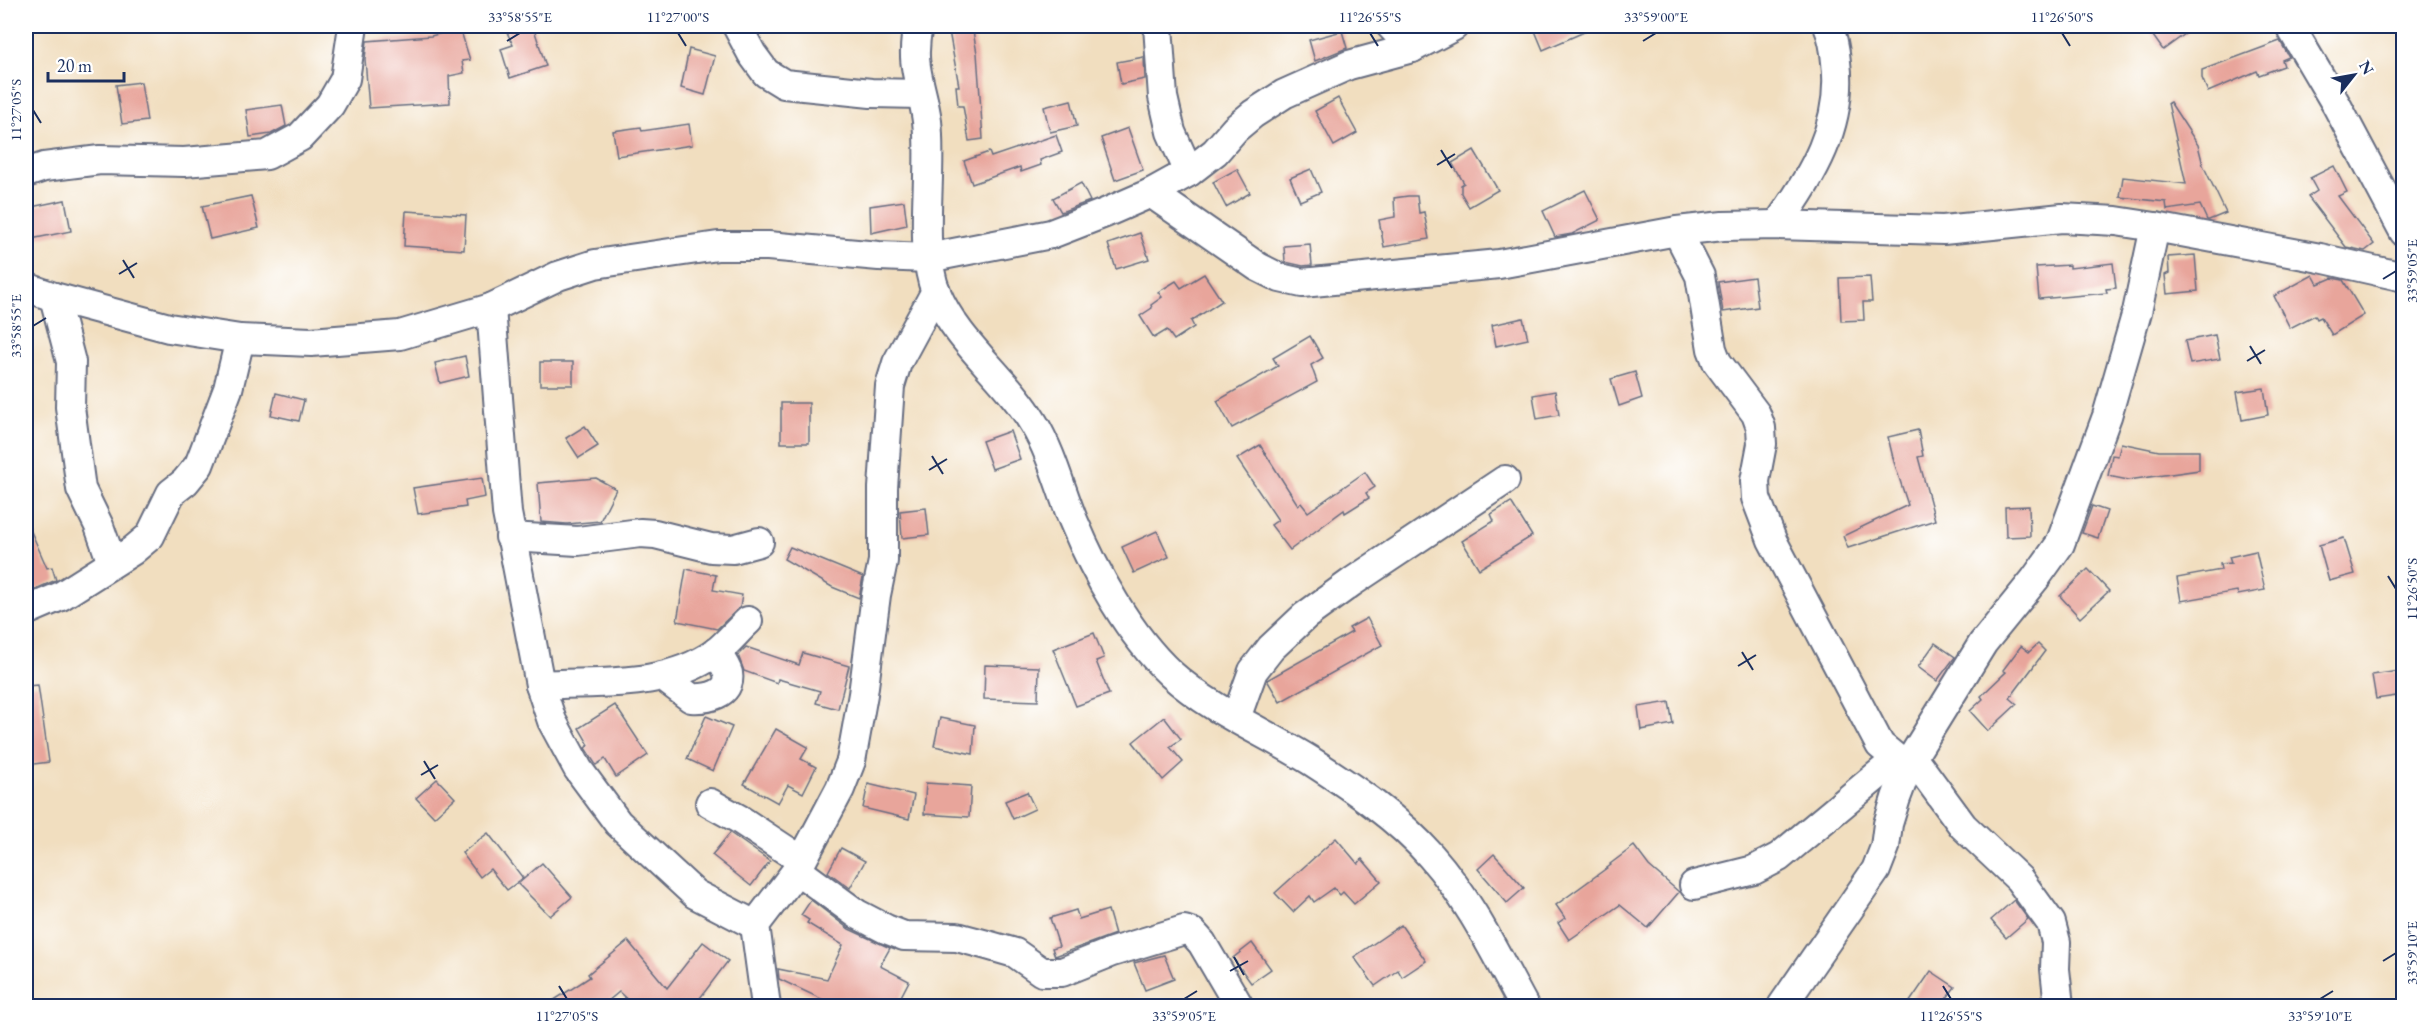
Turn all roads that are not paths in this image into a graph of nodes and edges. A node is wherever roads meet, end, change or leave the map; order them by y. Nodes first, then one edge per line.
1 (353, 26) edge
2 (737, 26) edge
3 (918, 26) edge
4 (1158, 26) edge
5 (1392, 26) edge
6 (1454, 26) edge
7 (1828, 26) edge
8 (2290, 26) edge
9 (1412, 48) junction
10 (921, 94) junction
11 (1189, 172) junction
12 (26, 173) edge
13 (1151, 193) junction
14 (1776, 225) junction
15 (2155, 227) junction
16 (1677, 231) junction
17 (2403, 232) edge
18 (928, 258) junction
19 (2403, 277) edge
20 (26, 287) edge
21 (936, 291) junction
22 (54, 297) junction
23 (491, 308) junction
24 (240, 339) junction
25 (1505, 480) dead end
26 (510, 537) junction
27 (759, 542) dead end
28 (112, 563) junction
29 (26, 611) edge
30 (748, 621) dead end
31 (716, 652) junction
32 (662, 676) junction
33 (540, 684) junction
34 (1236, 718) junction
35 (1904, 760) junction
36 (710, 803) dead end
37 (799, 865) junction
38 (1694, 885) dead end
39 (755, 925) junction
40 (766, 1006) edge
41 (1239, 1006) edge
42 (1524, 1006) edge
43 (1782, 1006) edge
44 (2059, 1006) edge

1 - 12 street
2 - 10 street
3 - 10 street
4 - 11 street
5 - 9 street
6 - 9 street
7 - 14 street
8 - 17 street
9 - 11 street
10 - 18 street
11 - 13 street
13 - 16 street
13 - 18 street
14 - 15 street
14 - 16 street
15 - 19 street
15 - 35 street
16 - 35 street
18 - 21 street
18 - 23 street
20 - 22 street
21 - 34 street
21 - 37 street
22 - 24 street
22 - 28 street
23 - 24 street
23 - 26 street
24 - 28 street
25 - 34 street
26 - 27 street
26 - 33 street
28 - 29 street
30 - 31 street
31 - 32 street
31 - 32 street
32 - 33 street
33 - 39 street
34 - 42 street
35 - 38 street
35 - 43 street
35 - 44 street
36 - 37 street
37 - 39 street
37 - 41 street
39 - 40 street

